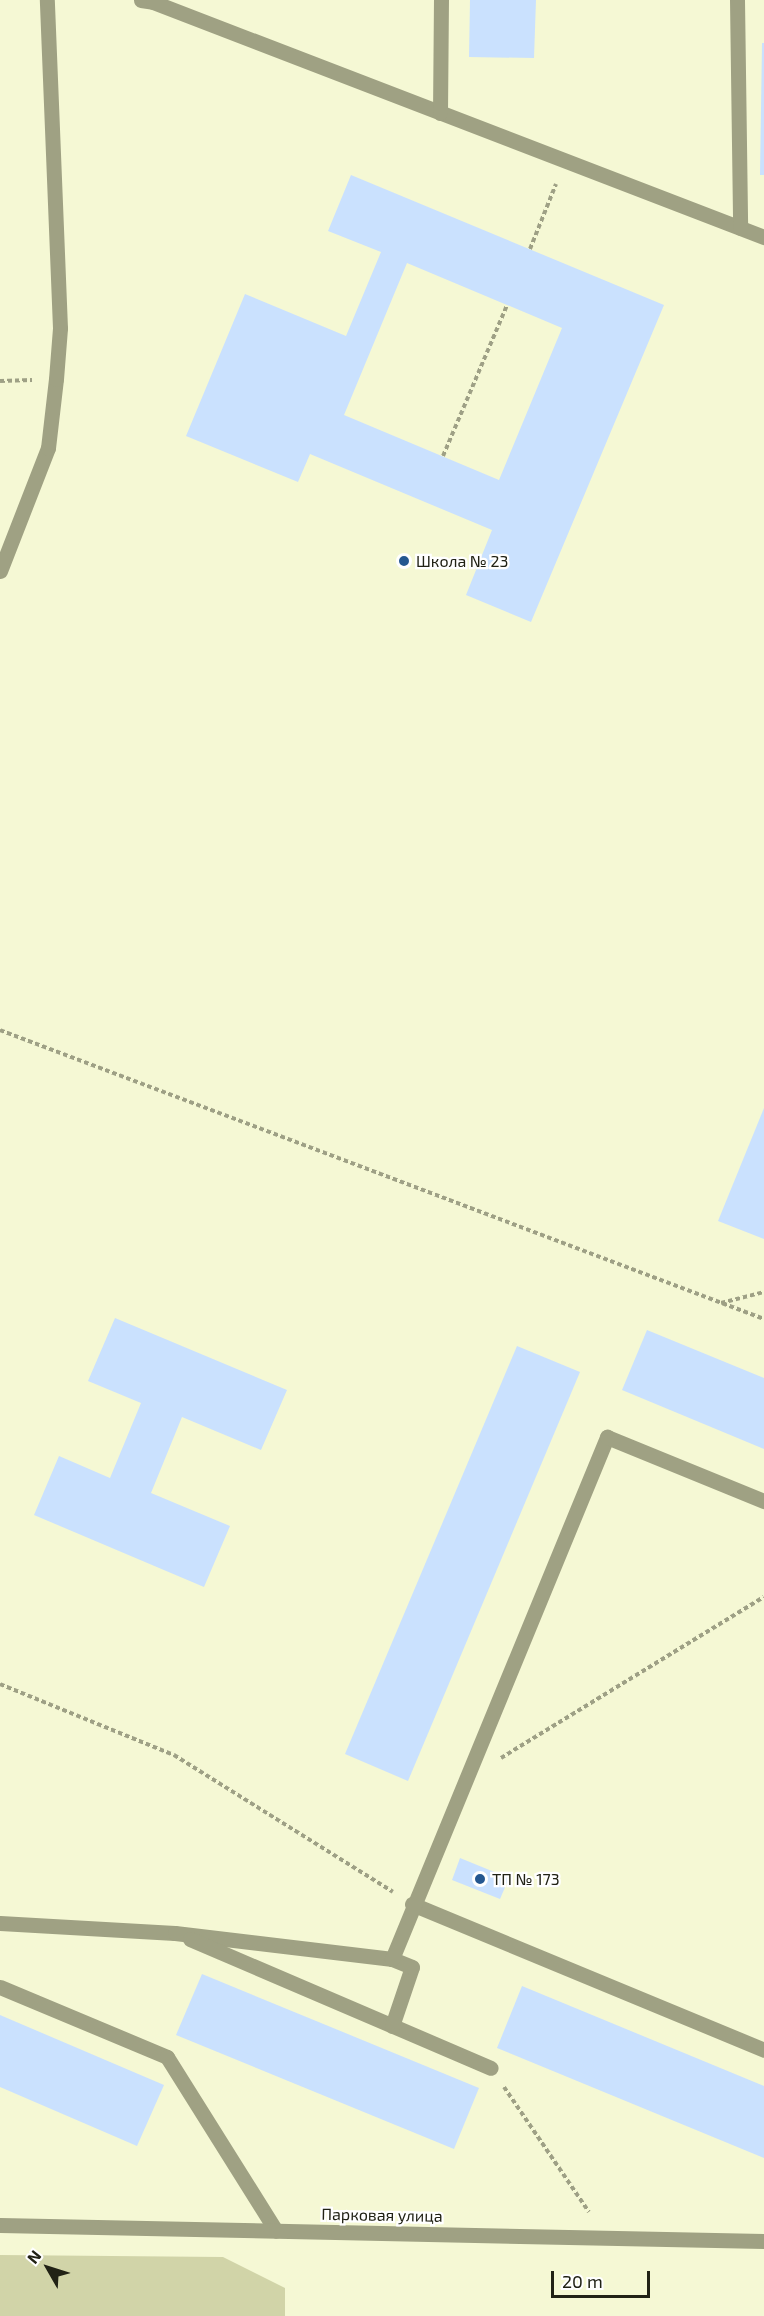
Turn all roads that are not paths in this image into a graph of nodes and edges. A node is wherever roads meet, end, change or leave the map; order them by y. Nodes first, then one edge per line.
1 (46, 0) edge
2 (441, 0) edge
3 (737, 0) edge
4 (149, 1) edge
5 (440, 113) junction
6 (740, 228) junction
7 (764, 237) edge
8 (0, 571) edge
9 (764, 1501) edge
10 (412, 1904) junction
11 (0, 1923) edge
12 (175, 1933) junction
13 (392, 1959) junction
14 (0, 1987) edge
15 (393, 2026) junction
16 (764, 2050) edge
17 (491, 2068) road end
18 (0, 2225) edge
19 (276, 2230) junction
20 (764, 2241) edge

1 - 8 street
2 - 5 street
3 - 6 street
4 - 5 street
5 - 6 street
6 - 7 street
9 - 10 street
10 - 13 street
10 - 16 street
11 - 12 street
12 - 13 street
12 - 15 street
13 - 15 street
14 - 19 street
15 - 17 street
18 - 19 street, Парковая улица
19 - 20 street, Парковая улица

